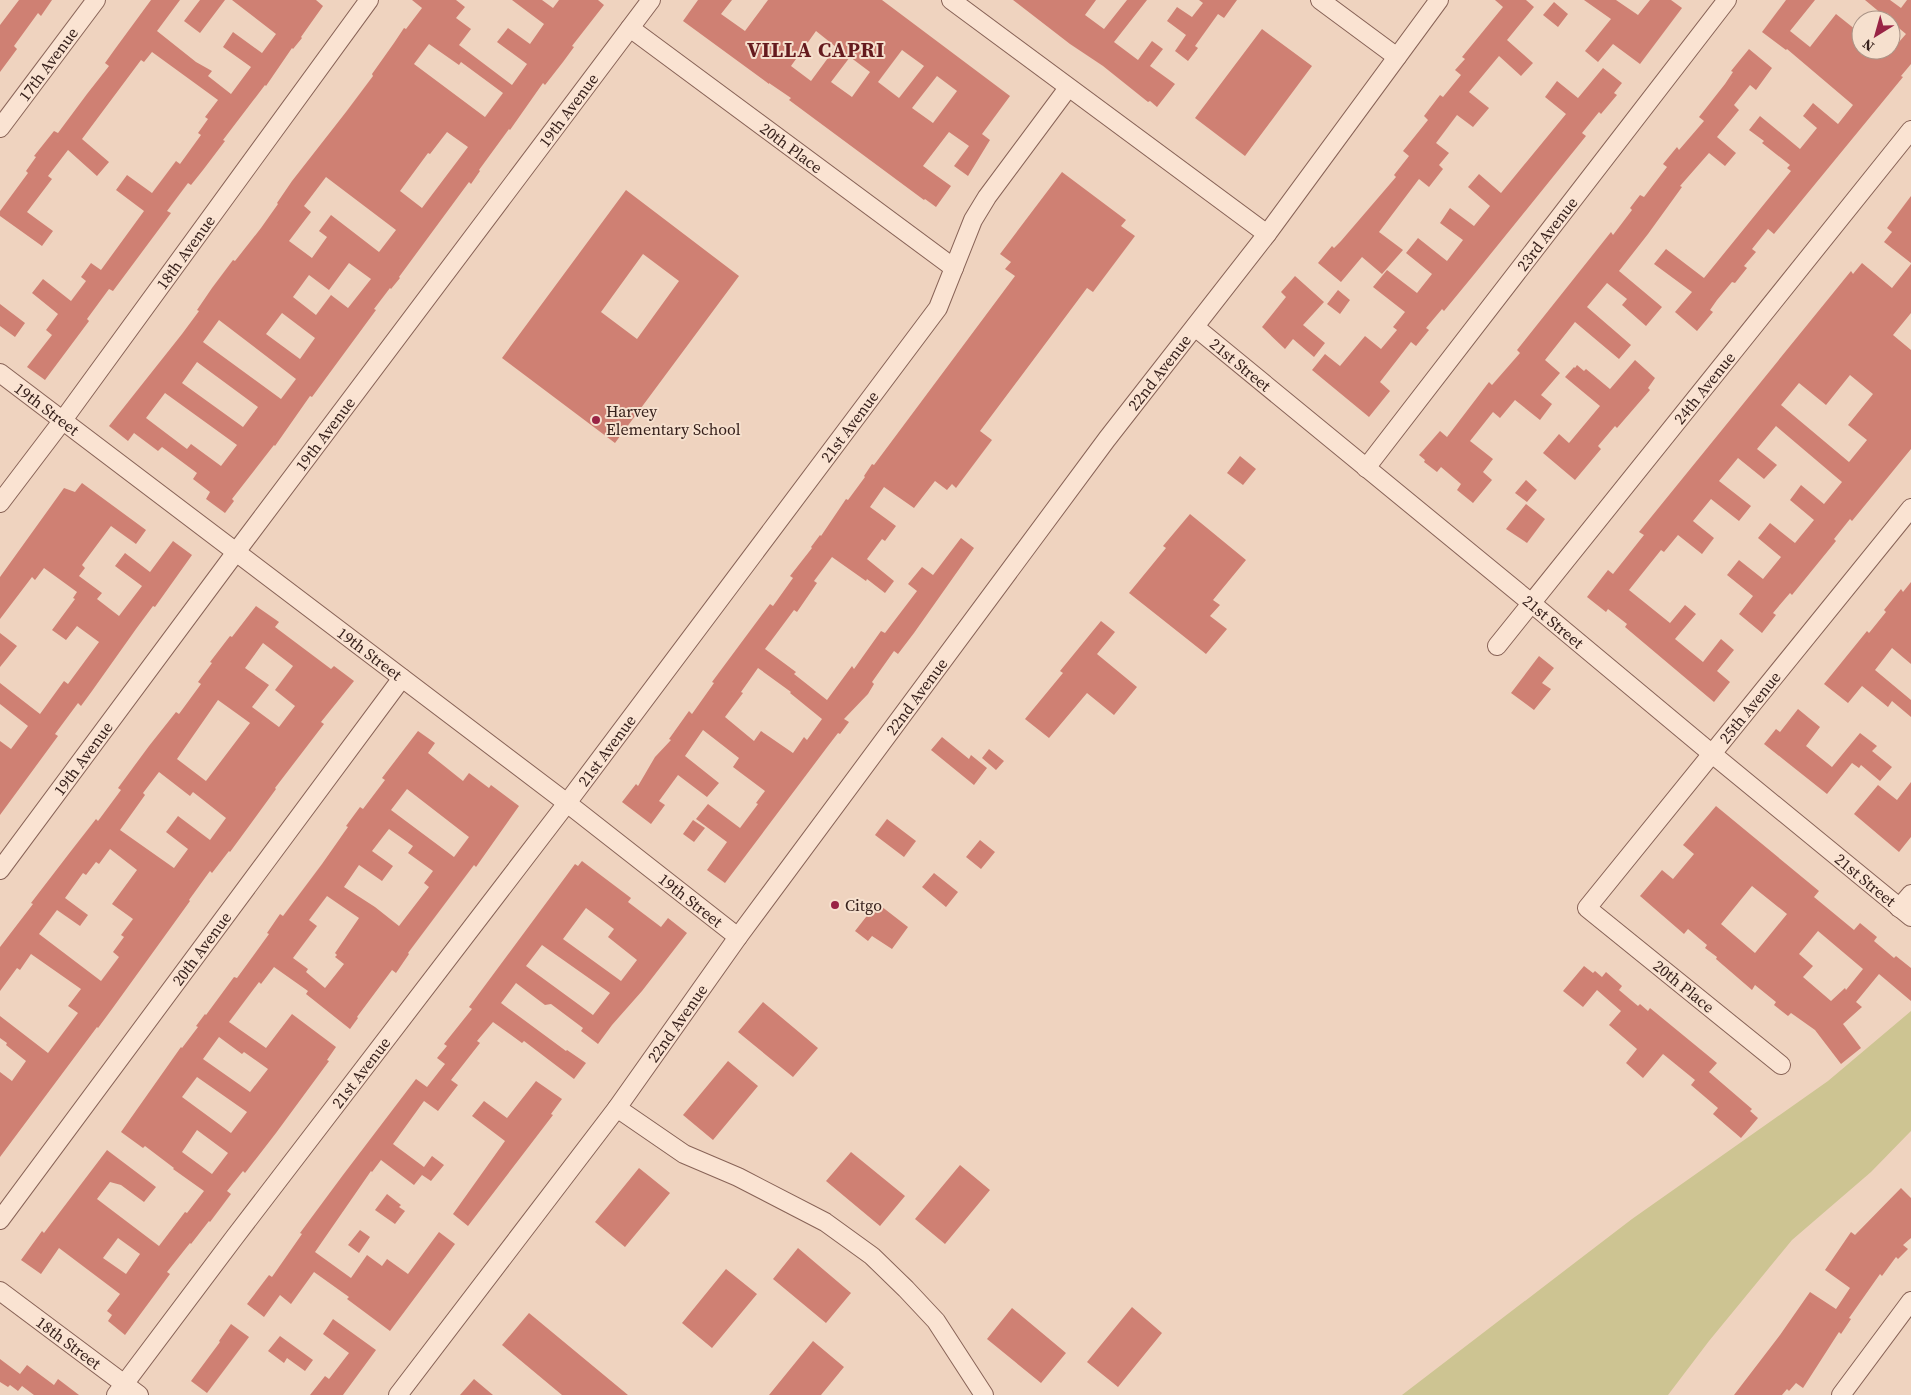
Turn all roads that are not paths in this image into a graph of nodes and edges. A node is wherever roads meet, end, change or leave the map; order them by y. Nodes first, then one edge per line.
1 (96, 0) edge
2 (369, 0) edge
3 (651, 0) edge
4 (951, 0) edge
5 (1320, 0) edge
6 (1439, 0) edge
7 (1727, 0) edge
8 (630, 28) junction
9 (1397, 57) junction
10 (1068, 88) junction
11 (0, 128) edge
12 (1911, 130) edge
13 (1267, 234) junction
14 (954, 268) junction
15 (1195, 327) junction
16 (0, 373) edge
17 (63, 420) junction
18 (1366, 468) junction
19 (0, 503) edge
20 (1911, 508) edge
21 (236, 552) junction
22 (1530, 602) junction
23 (1496, 646) dead end
24 (402, 678) junction
25 (1711, 753) junction
26 (567, 803) junction
27 (0, 870) edge
28 (1911, 894) edge
29 (1587, 908) joint
30 (1905, 913) edge
31 (738, 937) junction
32 (1781, 1065) dead end
33 (617, 1108) junction
34 (0, 1220) edge
35 (0, 1291) edge
36 (1911, 1301) edge
37 (127, 1392) edge
38 (398, 1395) edge
39 (984, 1395) edge
40 (1841, 1395) edge

1 - 11 street, 17th Avenue
2 - 17 street, 18th Avenue
3 - 8 street, 19th Avenue
4 - 10 street
5 - 9 street
6 - 9 street, 22nd Avenue
7 - 18 street, 23rd Avenue
8 - 14 street, 20th Place
8 - 21 street, 19th Avenue
9 - 13 street, 22nd Avenue
10 - 13 street
10 - 14 street, 21st Avenue
12 - 22 street, 24th Avenue
13 - 15 street, 22nd Avenue
14 - 26 street, 21st Avenue
15 - 18 street, 21st Street
15 - 31 street, 22nd Avenue
16 - 17 street, 19th Street
17 - 19 street, 18th Avenue
17 - 21 street, 19th Street
18 - 22 street, 21st Street
20 - 25 street, 25th Avenue
21 - 24 street, 19th Street
21 - 27 street, 19th Avenue
22 - 23 street, 24th Avenue
22 - 25 street, 21st Street
24 - 26 street, 19th Street
24 - 34 street, 20th Avenue
25 - 29 street, 25th Avenue
25 - 30 street, 21st Street
26 - 31 street, 19th Street
26 - 37 street, 21st Avenue
28 - 30 street
29 - 32 street, 20th Place
31 - 33 street, 22nd Avenue
33 - 38 street, 22nd Avenue
33 - 39 street
35 - 37 street, 18th Street
36 - 40 street

